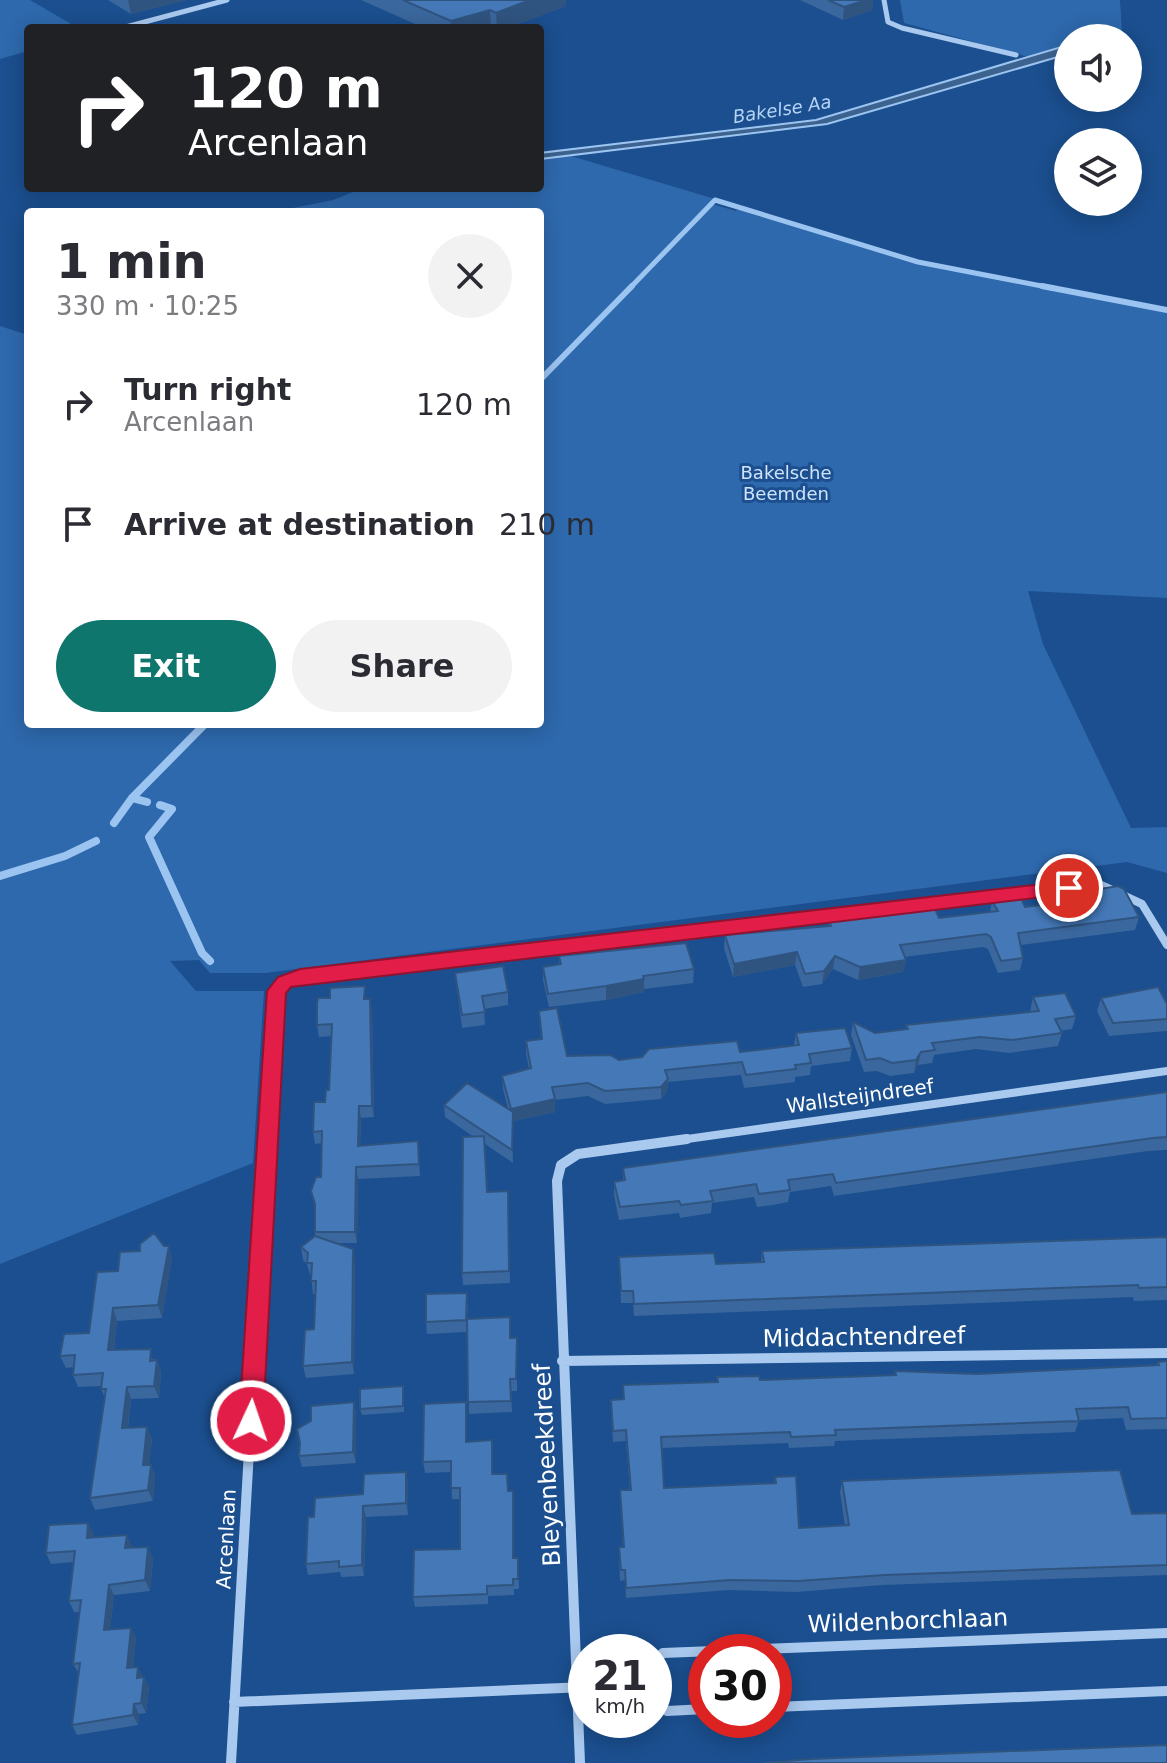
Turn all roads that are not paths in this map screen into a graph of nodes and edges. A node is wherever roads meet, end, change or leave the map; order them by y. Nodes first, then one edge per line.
1 (227, 0) edge
2 (884, 0) edge
3 (137, 24) edge
4 (1016, 55) dead end
5 (1167, 945) edge
6 (1167, 1071) edge
7 (561, 1165) joint
8 (1167, 1353) edge
9 (562, 1361) junction
10 (1167, 1633) edge
11 (579, 1634) edge
12 (672, 1653) edge
13 (568, 1688) edge
14 (1167, 1691) edge
15 (234, 1702) junction
16 (792, 1706) edge
17 (581, 1738) edge
18 (231, 1763) edge
19 (580, 1763) edge

1 - 3 street
2 - 4 street
5 - 15 street, Arcenlaan
6 - 7 street, Wallsteijndreef
7 - 9 street, Bleyenbeekdreef
8 - 9 street, Middachtendreef
9 - 11 street, Bleyenbeekdreef
10 - 12 street, Wildenborchlaan
13 - 15 street
14 - 16 street
15 - 18 street, Arcenlaan
17 - 19 street, Bleyenbeekdreef

